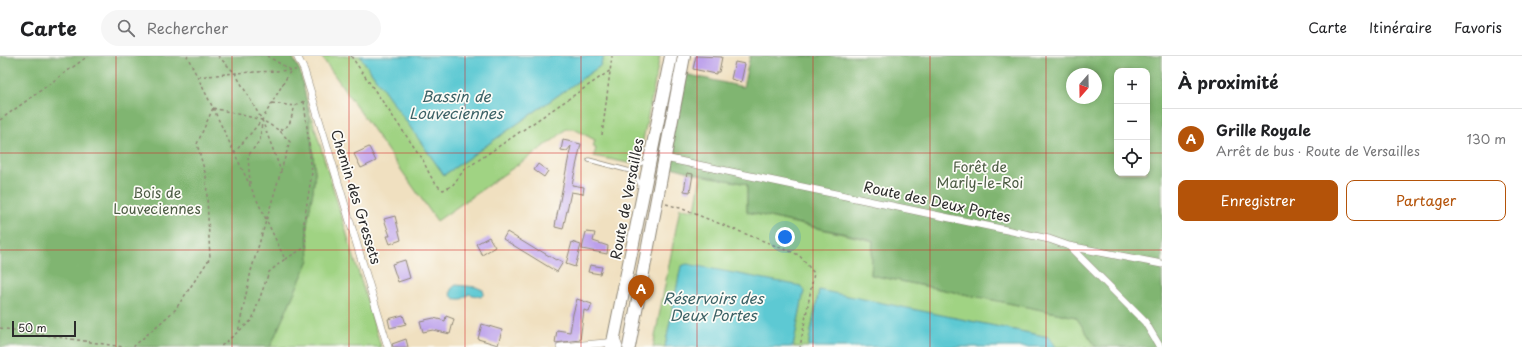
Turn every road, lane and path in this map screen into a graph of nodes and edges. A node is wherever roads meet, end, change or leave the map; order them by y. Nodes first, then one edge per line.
1 (88, 56) edge
2 (187, 56) edge
3 (218, 56) edge
4 (267, 56) edge
5 (297, 56) edge
6 (351, 56) edge
7 (612, 56) edge
8 (670, 56) edge
9 (684, 56) edge
10 (291, 70) junction
11 (304, 70) junction
12 (610, 70) junction
13 (235, 73) junction
14 (198, 77) junction
15 (313, 99) junction
16 (304, 102) junction
17 (272, 103) junction
18 (295, 106) junction
19 (213, 108) junction
20 (0, 120) edge
21 (262, 120) junction
22 (280, 131) junction
23 (602, 134) dead end
24 (234, 153) junction
25 (665, 158) junction
26 (589, 160) dead end
27 (650, 161) junction
28 (281, 171) junction
29 (634, 172) junction
30 (662, 175) junction
31 (250, 186) junction
32 (642, 193) junction
33 (657, 202) junction
34 (267, 221) junction
35 (1069, 246) junction
36 (285, 259) junction
37 (1162, 264) edge
38 (0, 328) edge
39 (238, 332) junction
40 (615, 345) edge
41 (122, 347) edge
42 (133, 347) edge
43 (220, 347) edge
44 (388, 347) edge
45 (560, 347) edge
46 (629, 347) edge
47 (800, 347) edge
48 (1160, 347) edge

1 - 20 path
2 - 14 path
3 - 13 path
4 - 10 path
5 - 11 street, Chemin des Gressets
6 - 12 path
7 - 12 path
8 - 27 main road, Route de Versailles
9 - 25 main road, Route de Versailles
10 - 11 path
10 - 13 path
10 - 17 path
11 - 15 street, Chemin des Gressets
12 - 23 path
13 - 14 path
13 - 21 path
14 - 19 path
15 - 16 path
15 - 44 street, Chemin des Gressets
16 - 18 path
16 - 36 path
17 - 18 path
17 - 21 path
18 - 22 path
19 - 21 path
19 - 24 path
19 - 42 path
21 - 22 path
21 - 24 path
21 - 28 path
21 - 31 path
22 - 28 path
24 - 31 path
25 - 30 main road, Route de Versailles
25 - 35 street, Route des Deux Portes
26 - 29 lane
27 - 29 lane
27 - 30 street
27 - 32 main road, Route de Versailles
28 - 34 path
29 - 32 lane
30 - 33 main road, Route de Versailles
31 - 34 path
32 - 40 main road, Route de Versailles
33 - 46 main road, Route de Versailles
33 - 47 path
34 - 36 path
34 - 39 path
35 - 37 street
35 - 48 street, Route des Deux Portes
36 - 39 path
38 - 41 path
39 - 43 path
40 - 45 street

